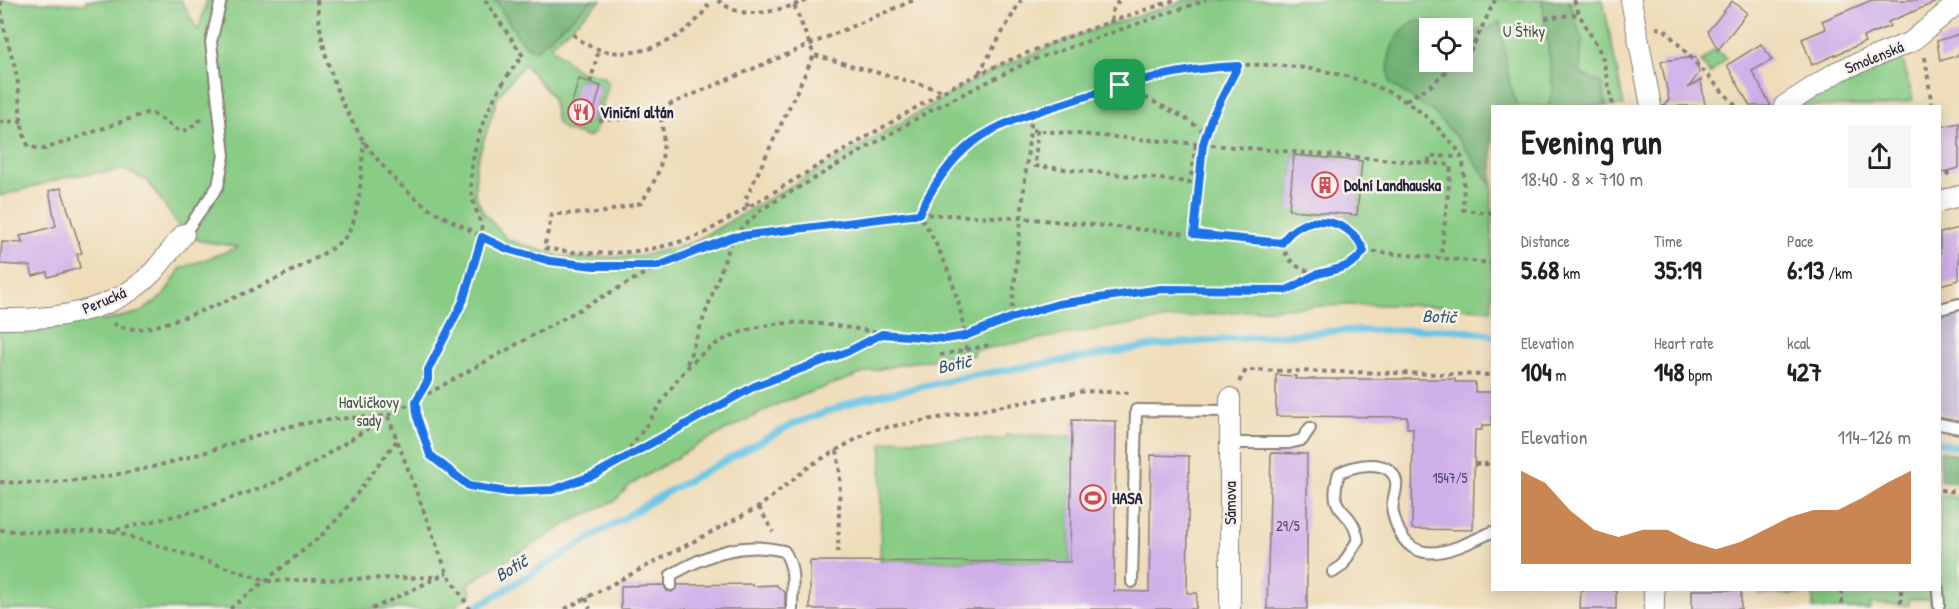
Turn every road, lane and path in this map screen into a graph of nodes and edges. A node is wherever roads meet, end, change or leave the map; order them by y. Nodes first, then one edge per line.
1 (1, 0) edge
2 (221, 0) edge
3 (317, 0) edge
4 (485, 0) edge
5 (711, 0) edge
6 (718, 0) edge
7 (809, 0) edge
8 (914, 0) edge
9 (1021, 0) edge
10 (1119, 0) edge
11 (1175, 0) edge
12 (1206, 0) edge
13 (1495, 0) edge
14 (1574, 0) edge
15 (1631, 0) edge
16 (1959, 2) edge
17 (794, 5) junction
18 (1579, 14) junction
19 (1, 18) edge
20 (1545, 18) dead end
21 (1112, 21) junction
22 (1635, 25) junction
23 (573, 34) dead end
24 (1921, 35) junction
25 (809, 44) junction
26 (1473, 46) edge
27 (600, 48) junction
28 (814, 55) junction
29 (1238, 66) junction
30 (1446, 72) edge
31 (978, 73) junction
32 (590, 83) dead end
33 (1120, 85) junction
34 (944, 91) junction
35 (1406, 100) junction
36 (1613, 105) edge
37 (1651, 105) edge
38 (1735, 105) edge
39 (1786, 105) edge
40 (1932, 105) edge
41 (217, 108) junction
42 (659, 109) junction
43 (1032, 114) junction
44 (598, 120) dead end
45 (22, 121) junction
46 (0, 122) edge
47 (1030, 130) junction
48 (1037, 130) junction
49 (1206, 133) junction
50 (364, 141) junction
51 (1196, 143) junction
52 (1203, 144) junction
53 (1462, 157) junction
54 (1429, 162) junction
55 (1959, 196) edge
56 (1941, 201) edge
57 (748, 207) junction
58 (1491, 213) edge
59 (919, 214) junction
60 (1022, 218) junction
61 (184, 234) joint
62 (1194, 234) junction
63 (482, 237) junction
64 (733, 237) junction
65 (1282, 243) junction
66 (1364, 251) junction
67 (1441, 258) junction
68 (1491, 263) edge
69 (658, 266) junction
70 (1320, 273) junction
71 (1959, 304) edge
72 (93, 307) junction
73 (1941, 309) edge
74 (1011, 318) junction
75 (0, 319) edge
76 (882, 334) junction
77 (965, 336) junction
78 (990, 345) dead end
79 (966, 350) junction
80 (940, 355) dead end
81 (687, 366) junction
82 (1491, 375) edge
83 (1141, 393) dead end
84 (416, 401) junction
85 (1230, 404) junction
86 (388, 416) junction
87 (1941, 424) edge
88 (1310, 428) dead end
89 (1959, 428) edge
90 (397, 440) junction
91 (1231, 442) junction
92 (837, 450) junction
93 (620, 460) junction
94 (1475, 464) dead end
95 (1491, 464) edge
96 (0, 482) edge
97 (1941, 490) edge
98 (1959, 492) edge
99 (759, 507) junction
100 (0, 530) edge
101 (112, 531) junction
102 (1491, 532) edge
103 (784, 551) junction
104 (838, 552) dead end
105 (1334, 572) dead end
106 (447, 573) junction
107 (438, 577) junction
108 (268, 581) junction
109 (1132, 582) dead end
110 (671, 585) dead end
111 (1654, 591) edge
112 (1842, 591) edge
113 (1901, 591) edge
114 (1938, 591) edge
115 (586, 597) junction
116 (1900, 603) dead end
117 (1939, 605) dead end
118 (1842, 608) edge
119 (230, 609) edge
120 (372, 609) edge
121 (470, 609) edge
122 (565, 609) edge
123 (590, 609) edge
124 (792, 609) edge
125 (1230, 609) edge
126 (1654, 609) edge

1 - 19 path
2 - 41 lane
3 - 50 path
4 - 63 path
5 - 27 path
6 - 17 path
7 - 17 path
8 - 25 path
9 - 31 path
10 - 21 path
11 - 21 path
12 - 64 path
13 - 26 path
14 - 18 path
15 - 22 street
16 - 24 street, Smolenská
17 - 25 path
18 - 20 path
18 - 36 path
19 - 45 path
21 - 31 path
22 - 37 street
22 - 38 path
23 - 27 path
24 - 39 street, Smolenská
24 - 40 path
25 - 28 path
25 - 42 path
27 - 32 path
28 - 34 path
28 - 57 path
29 - 33 path
29 - 35 path
29 - 49 path
30 - 35 path
31 - 34 path
33 - 43 path
33 - 49 path
34 - 57 path
35 - 53 path
41 - 45 path
41 - 61 lane
42 - 44 path
42 - 57 path
43 - 47 path
43 - 59 path
45 - 46 path
47 - 48 path
47 - 60 path
48 - 51 path
48 - 51 path
49 - 52 path
50 - 63 path
50 - 72 path
51 - 52 path
52 - 54 path
52 - 62 path
53 - 54 path
53 - 58 path
54 - 67 path
55 - 56 street
59 - 60 path
59 - 64 path
59 - 77 path
60 - 62 path
60 - 74 path
61 - 72 street, Perucká
62 - 65 path
63 - 69 path
63 - 84 path
64 - 69 path
64 - 81 path
65 - 66 path
65 - 70 path
66 - 67 path
66 - 70 path
67 - 68 path
69 - 84 path
70 - 74 path
71 - 73 lane
72 - 75 street, Perucká
74 - 77 path
76 - 77 path
76 - 81 path
76 - 93 path
77 - 79 path
78 - 79 path
79 - 80 path
81 - 93 path
82 - 85 path
83 - 92 path
84 - 86 path
84 - 93 path
85 - 91 street, Sámova
85 - 109 lane
86 - 90 path
86 - 96 path
86 - 101 path
87 - 89 lane
88 - 91 lane
90 - 106 path
90 - 108 path
91 - 125 street, Sámova
92 - 99 path
92 - 104 path
94 - 95 path
97 - 98 path
99 - 103 path
99 - 115 path
100 - 101 path
101 - 108 path
102 - 105 lane
103 - 110 lane
103 - 124 lane
106 - 107 path
106 - 121 path
107 - 108 path
107 - 120 path
108 - 119 path
111 - 126 street
112 - 118 path
113 - 116 path
114 - 117 lane
115 - 122 path
115 - 123 path

